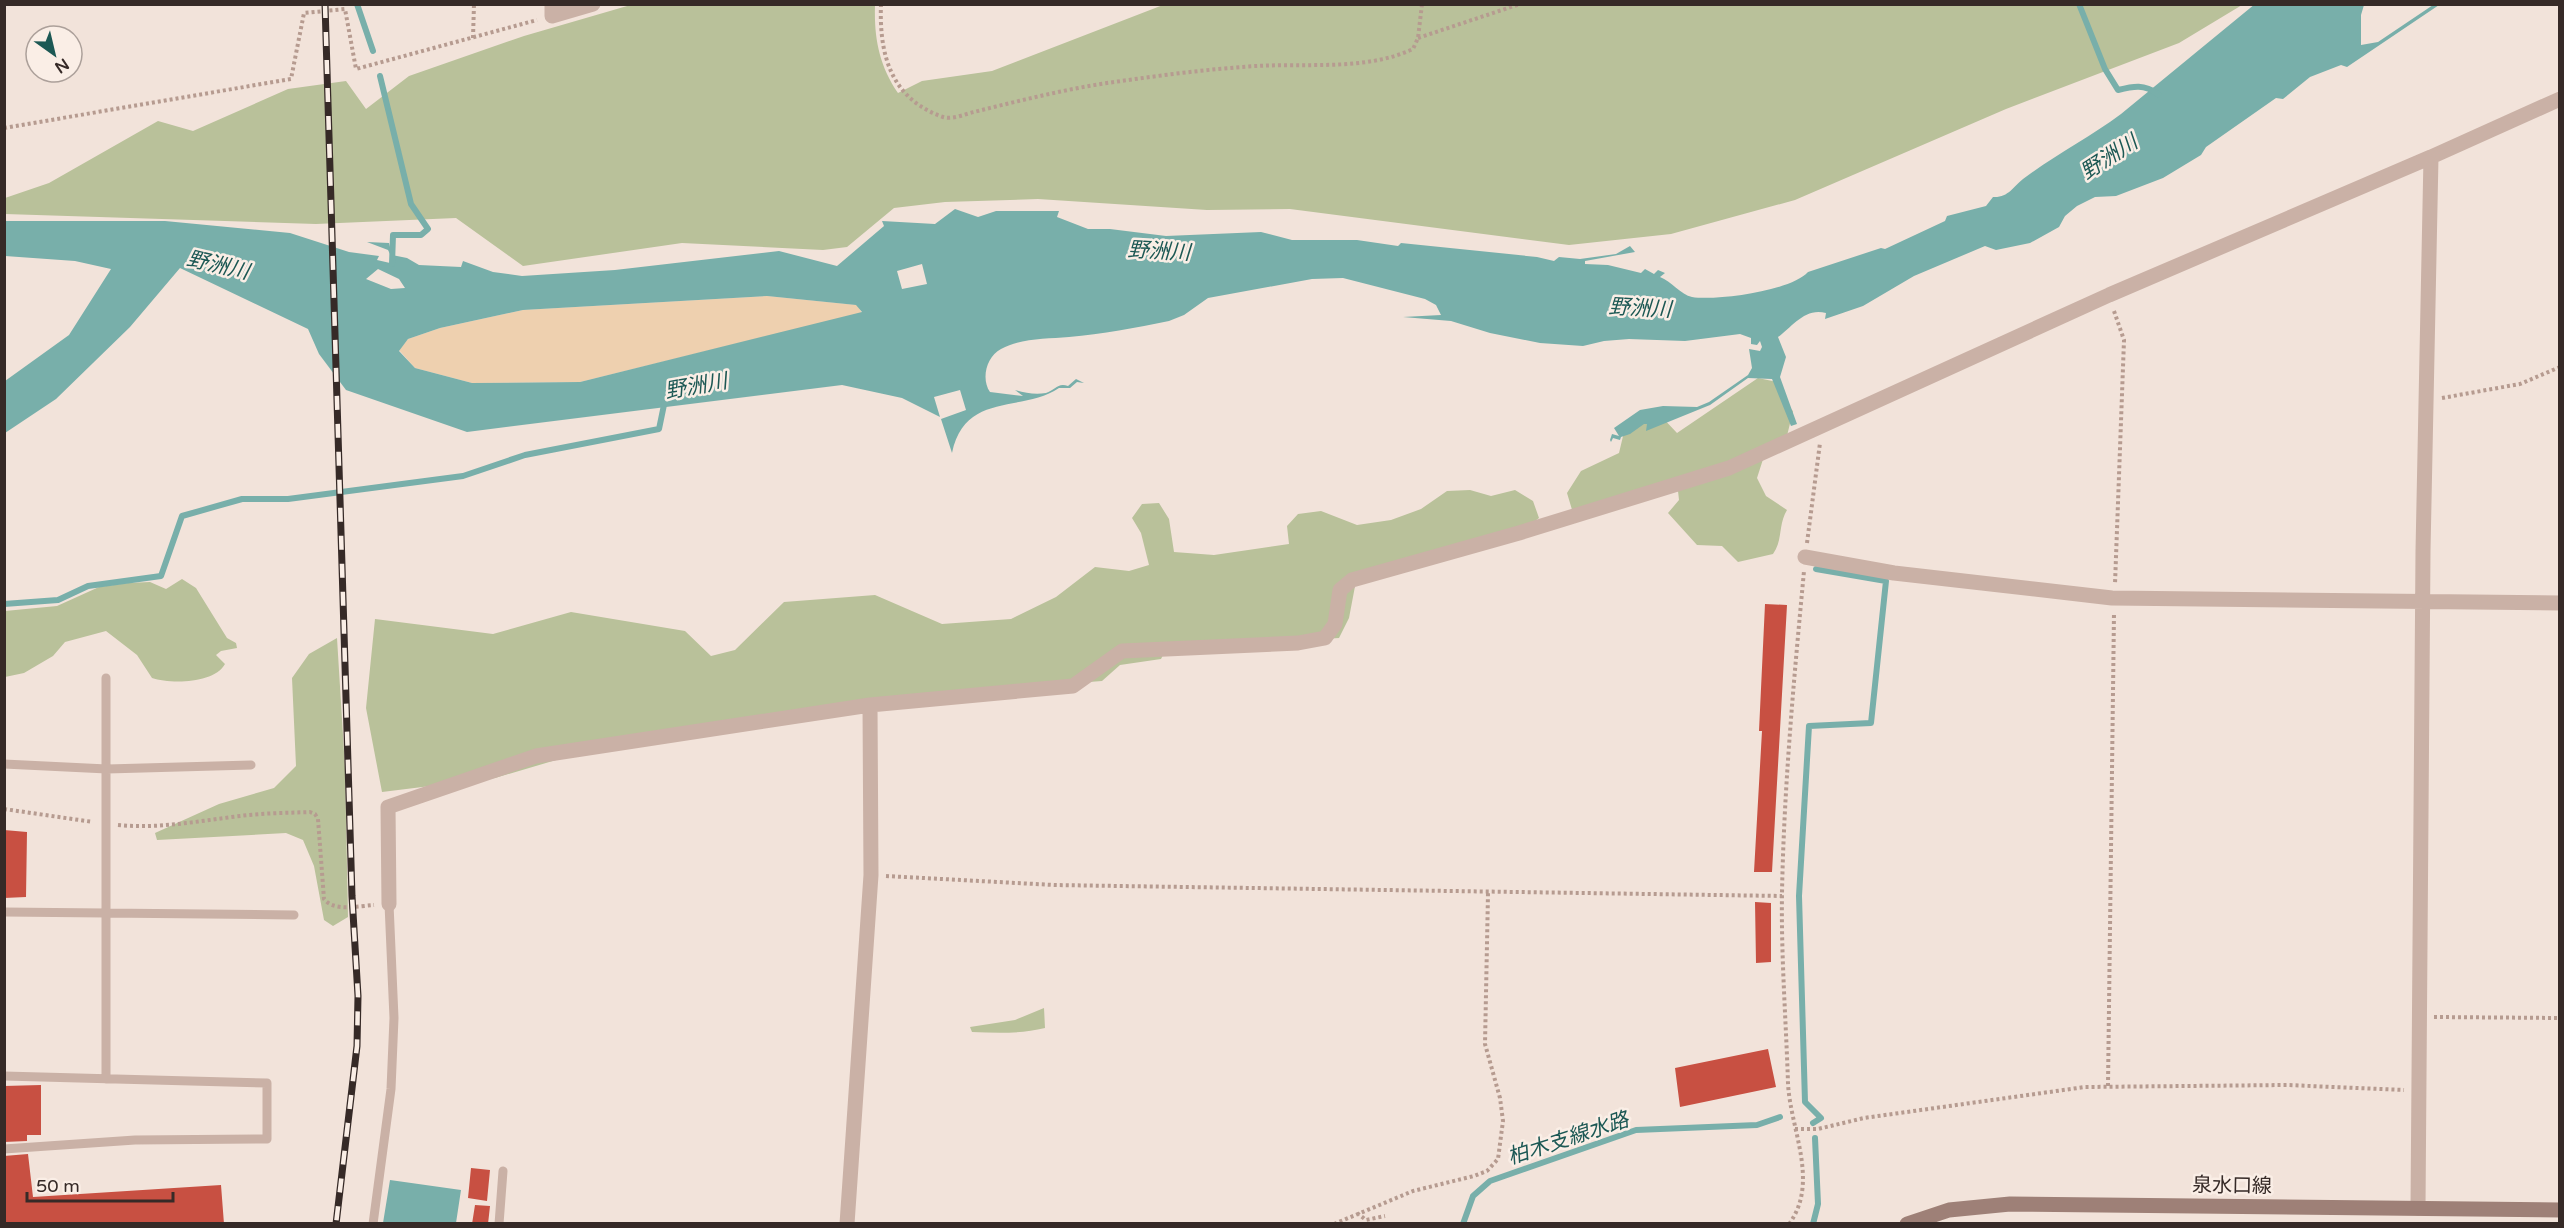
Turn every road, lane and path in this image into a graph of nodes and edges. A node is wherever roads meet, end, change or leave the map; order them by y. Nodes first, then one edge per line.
1 (474, 4) edge
2 (593, 4) edge
3 (881, 4) edge
4 (1422, 4) edge
5 (1520, 4) edge
6 (552, 10) edge
7 (473, 38) junction
8 (1418, 38) junction
9 (2559, 99) edge
10 (4, 128) edge
11 (2431, 158) junction
12 (2109, 295) junction
13 (2559, 367) edge
14 (2426, 401) junction
15 (1821, 425) junction
16 (1805, 557) junction
17 (2114, 598) junction
18 (2425, 601) junction
19 (2559, 603) edge
20 (106, 678) dead end
21 (870, 705) junction
22 (4, 764) edge
23 (251, 765) dead end
24 (107, 769) junction
25 (4, 809) edge
26 (108, 824) junction
27 (870, 875) junction
28 (1488, 893) junction
29 (1782, 896) junction
30 (389, 904) junction
31 (4, 912) edge
32 (107, 913) junction
33 (294, 915) dead end
34 (2420, 1017) junction
35 (2559, 1018) edge
36 (4, 1077) edge
37 (106, 1079) junction
38 (2108, 1086) junction
39 (2419, 1090) junction
40 (1796, 1129) junction
41 (4, 1149) edge
42 (503, 1171) dead end
43 (2418, 1208) junction
44 (2559, 1210) edge
45 (1356, 1213) junction
46 (1385, 1216) dead end
47 (373, 1224) edge
48 (499, 1224) edge
49 (846, 1224) edge
50 (1334, 1224) edge
51 (1789, 1224) edge
52 (1907, 1224) edge

1 - 7 path
2 - 6 street
3 - 8 path
4 - 8 path
5 - 8 path
6 - 7 path
7 - 10 path
9 - 11 street
11 - 12 street
11 - 14 street
12 - 15 street
12 - 17 path
13 - 14 path
14 - 18 street
15 - 16 path
15 - 21 street
16 - 17 street
16 - 29 path
17 - 18 street
17 - 38 path
18 - 19 street
18 - 34 street
20 - 24 lane
21 - 27 street
21 - 30 street
22 - 24 lane
23 - 24 lane
24 - 26 lane
25 - 26 path
26 - 30 path
26 - 32 lane
27 - 28 path
27 - 49 street
28 - 29 path
28 - 45 path
29 - 40 path
30 - 47 lane
31 - 32 lane
32 - 33 lane
32 - 37 lane
34 - 35 path
34 - 39 street
36 - 37 lane
37 - 41 lane
38 - 39 path
38 - 40 path
39 - 43 street
40 - 51 path
42 - 48 lane
43 - 44 main road, 泉水口線
43 - 52 main road, 泉水口線
45 - 46 path
45 - 50 path

